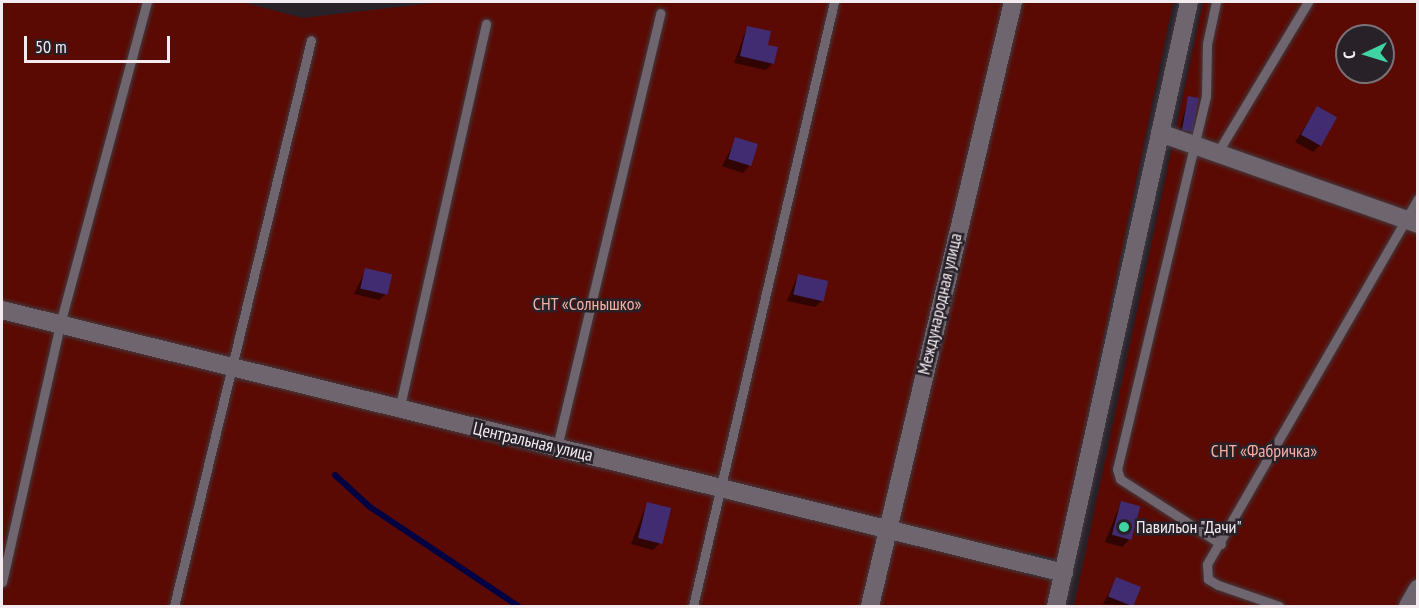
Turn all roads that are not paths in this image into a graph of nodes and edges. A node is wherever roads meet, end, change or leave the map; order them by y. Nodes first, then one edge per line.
1 (147, 2) edge
2 (834, 2) edge
3 (1013, 2) edge
4 (1189, 2) edge
5 (1216, 2) edge
6 (1308, 2) edge
7 (660, 13) dead end
8 (486, 24) dead end
9 (311, 40) dead end
10 (1160, 133) junction
11 (1192, 142) junction
12 (1219, 150) junction
13 (1418, 199) edge
14 (1411, 222) edge
15 (2, 310) edge
16 (60, 324) junction
17 (232, 368) junction
18 (399, 410) junction
19 (557, 447) junction
20 (724, 487) junction
21 (886, 530) junction
22 (1221, 544) junction
23 (1064, 573) junction
24 (2, 582) edge
25 (1418, 589) edge
26 (174, 606) edge
27 (693, 606) edge
28 (870, 606) edge
29 (1056, 606) edge
30 (1279, 606) edge
31 (1408, 606) edge

1 - 16 lane
2 - 20 lane
3 - 21 street, Международная улица
4 - 10 street
5 - 11 lane
6 - 12 lane
7 - 19 lane
8 - 18 lane
9 - 17 lane
10 - 11 street
10 - 23 street
11 - 12 street
11 - 22 lane
12 - 14 street
13 - 14 lane
14 - 22 lane
15 - 16 street, Центральная улица
16 - 17 street, Центральная улица
16 - 24 lane
17 - 18 street, Центральная улица
17 - 26 lane
18 - 19 street, Центральная улица
19 - 20 street, Центральная улица
20 - 21 street, Центральная улица
20 - 27 lane
21 - 23 street, Центральная улица
21 - 28 street, Международная улица
22 - 30 lane
23 - 29 street
25 - 31 street

